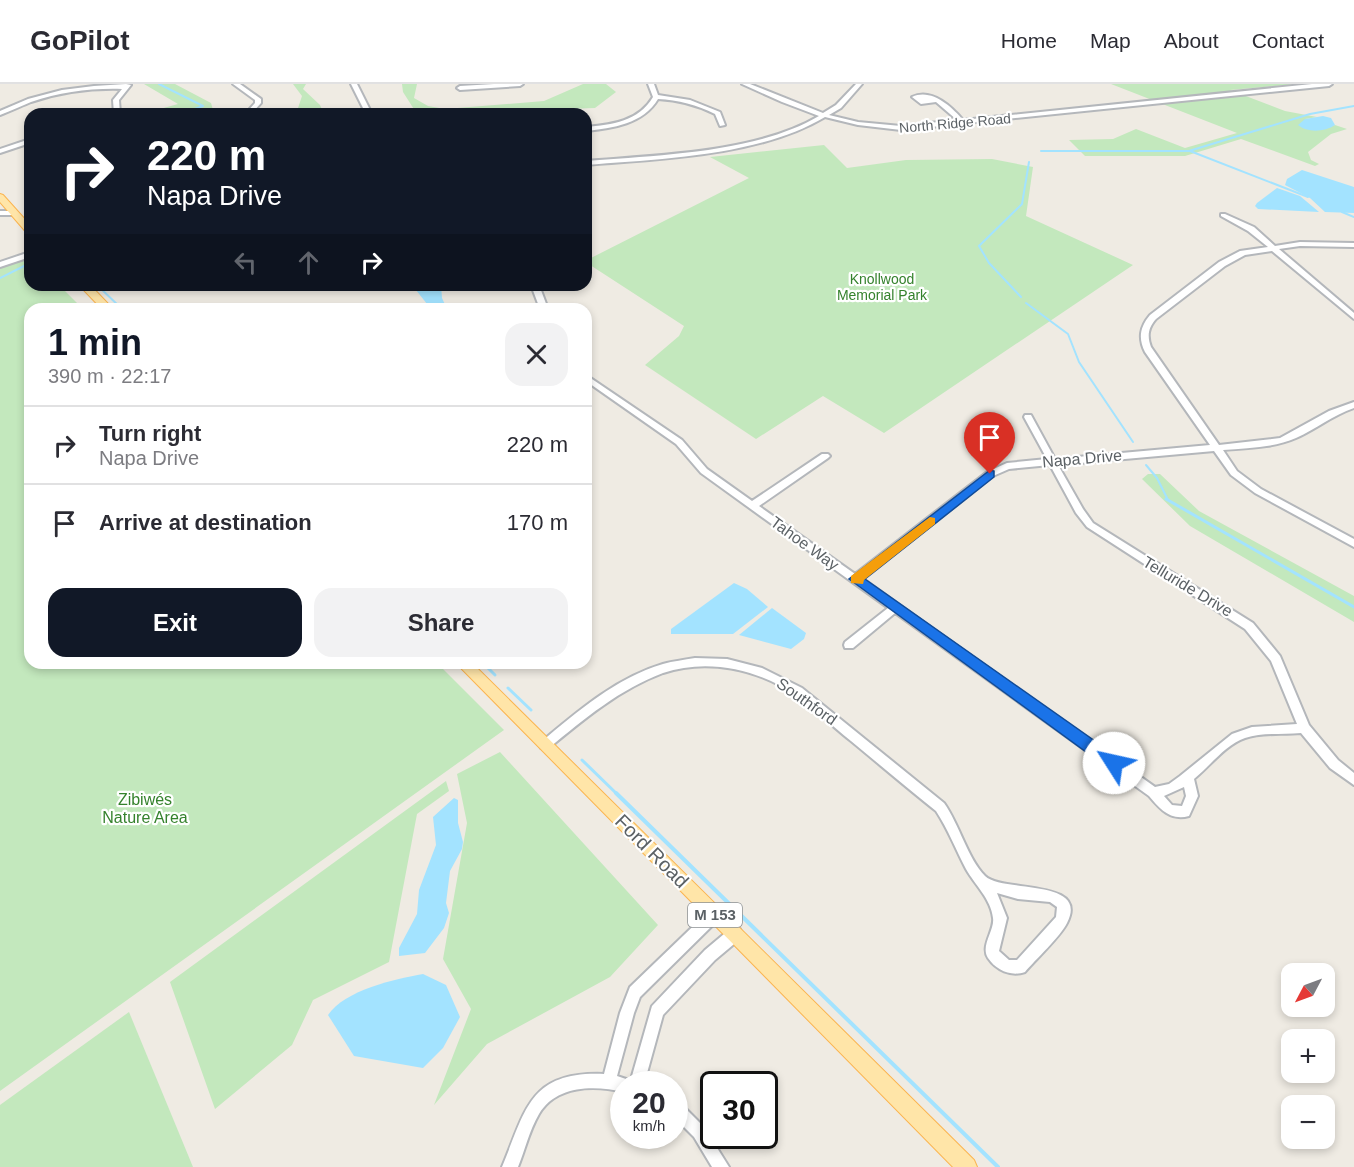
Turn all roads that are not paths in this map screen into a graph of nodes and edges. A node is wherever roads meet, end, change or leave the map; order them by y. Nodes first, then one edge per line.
1 (236, 84) edge
2 (354, 84) edge
3 (520, 84) edge
4 (651, 84) edge
5 (745, 84) edge
6 (848, 84) edge
7 (1329, 84) edge
8 (128, 85) edge
9 (858, 85) edge
10 (1305, 85) edge
11 (460, 88) dead end
12 (656, 96) junction
13 (934, 101) dead end
14 (117, 108) edge
15 (254, 108) edge
16 (366, 108) edge
17 (0, 113) edge
18 (821, 117) junction
19 (963, 123) junction
20 (722, 125) dead end
21 (592, 128) edge
22 (24, 138) edge
23 (24, 143) edge
24 (0, 145) edge
25 (0, 151) edge
26 (592, 162) edge
27 (0, 197) edge
28 (0, 213) edge
29 (14, 213) junction
30 (1223, 215) dead end
31 (24, 224) edge
32 (1354, 245) edge
33 (1273, 246) junction
34 (24, 256) edge
35 (0, 264) edge
36 (90, 291) edge
37 (102, 303) edge
38 (1354, 317) edge
39 (592, 381) edge
40 (1354, 405) edge
41 (1028, 417) dead end
42 (1215, 447) junction
43 (825, 456) dead end
44 (1052, 461) junction
45 (753, 505) junction
46 (1354, 543) edge
47 (856, 579) junction
48 (895, 608) junction
49 (849, 645) dead end
50 (469, 669) edge
51 (1304, 728) junction
52 (545, 745) junction
53 (1187, 776) junction
54 (1354, 780) edge
55 (1153, 792) junction
56 (985, 883) junction
57 (715, 914) junction
58 (735, 934) junction
59 (619, 1071) edge
60 (641, 1071) edge
61 (610, 1083) edge
62 (688, 1121) edge
63 (510, 1167) edge
64 (722, 1167) edge
65 (967, 1167) edge

1 - 15 street
2 - 16 street
3 - 11 street
4 - 12 street
5 - 18 street, North Ridge Road
6 - 9 street
7 - 10 street, North Ridge Road
8 - 14 street
8 - 17 street
9 - 18 street
10 - 19 street, North Ridge Road
12 - 20 street
12 - 21 street
13 - 19 street
18 - 19 street, North Ridge Road
18 - 26 street
22 - 24 street
23 - 25 street
27 - 29 main road
28 - 29 street
29 - 31 main road
30 - 33 street
32 - 33 street
33 - 38 street
33 - 42 street
34 - 35 street
36 - 37 main road
39 - 45 street, Tahoe Way
40 - 42 street, Napa Drive
41 - 44 street, Telluride Drive
42 - 44 street, Napa Drive
42 - 46 street
43 - 45 street
44 - 47 street, Napa Drive
44 - 51 street, Telluride Drive
45 - 47 street, Tahoe Way
47 - 48 street, Tahoe Way
48 - 49 street
48 - 55 street, Tahoe Way
50 - 52 main road, Ford Road / M 153
51 - 53 street
51 - 54 street, Telluride Drive
52 - 56 street, Southford
52 - 57 main road, Ford Road / M 153
53 - 55 street
53 - 55 street, Tahoe Way
56 - 56 street, Southford
57 - 58 main road, Ford Road / M 153
57 - 59 street
58 - 60 street
58 - 65 main road, Ford Road / M 153
61 - 63 street
62 - 64 street

